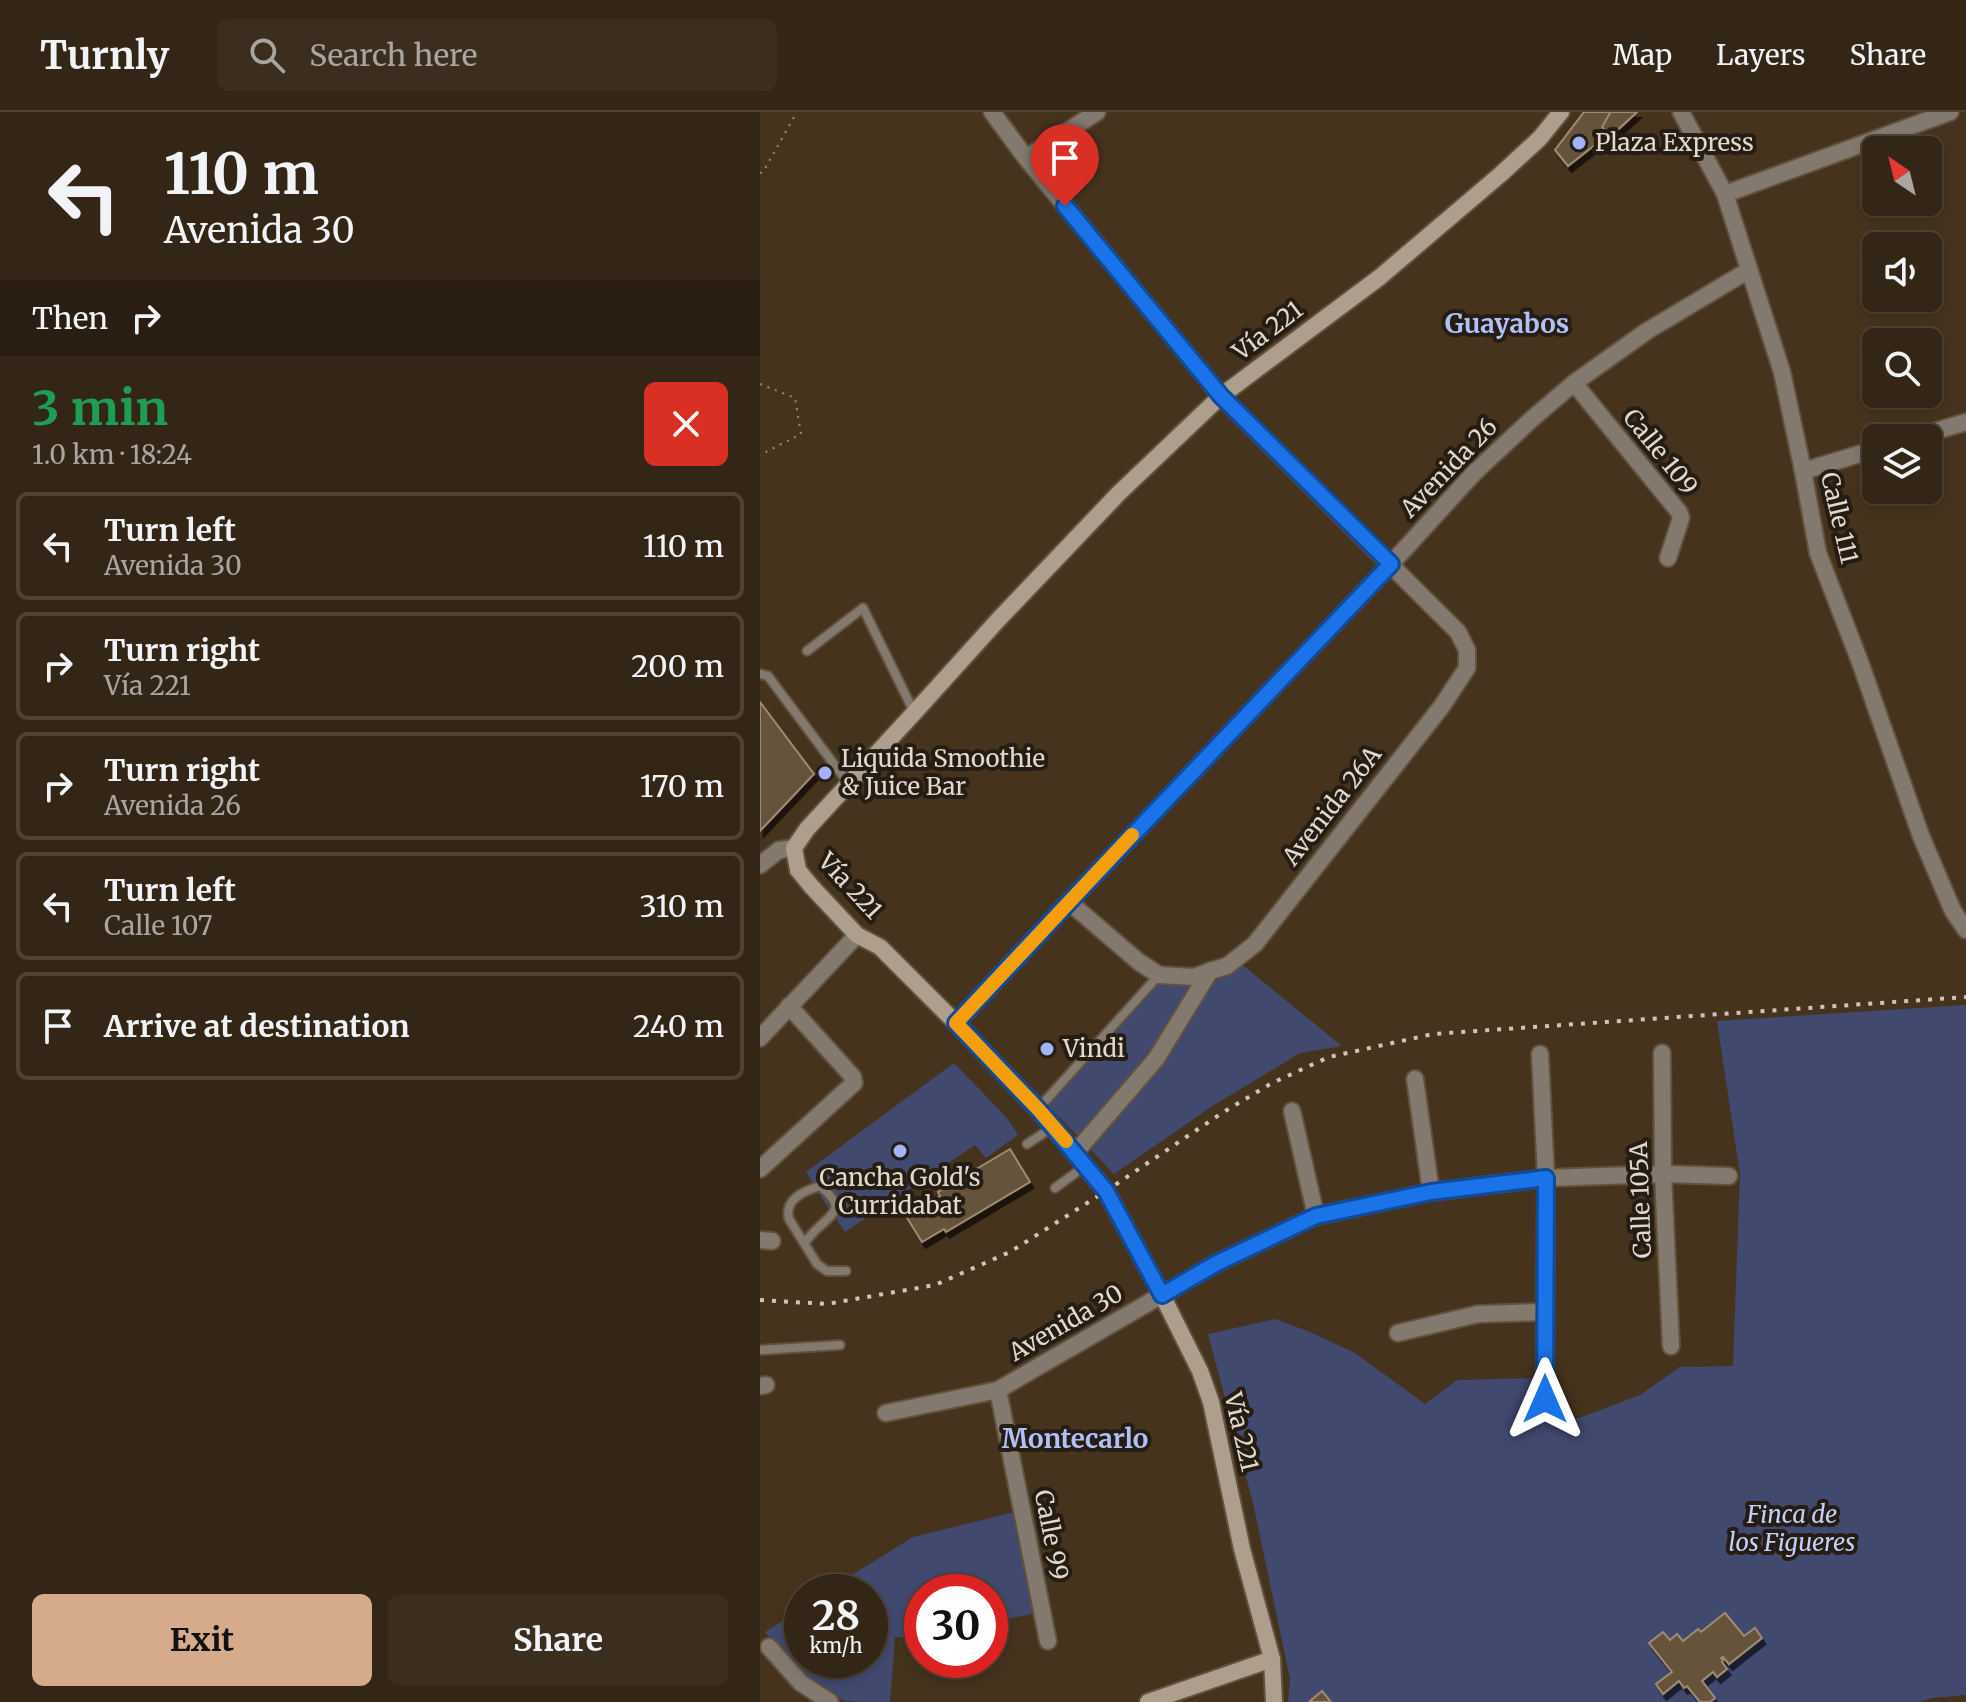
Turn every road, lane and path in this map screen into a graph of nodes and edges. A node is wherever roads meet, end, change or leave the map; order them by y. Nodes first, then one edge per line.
1 (797, 112) edge
2 (992, 112) edge
3 (1097, 112) edge
4 (1561, 112) edge
5 (1681, 112) edge
6 (1950, 112) edge
7 (1026, 158) junction
8 (760, 173) edge
9 (1725, 194) junction
10 (1749, 270) junction
11 (1574, 383) junction
12 (760, 384) edge
13 (1221, 396) junction
14 (1966, 422) edge
15 (1942, 429) edge
16 (1862, 453) edge
17 (760, 455) edge
18 (1803, 471) junction
19 (1668, 558) dead end
20 (1391, 564) junction
21 (807, 651) dead end
22 (760, 674) edge
23 (914, 713) junction
24 (848, 783) junction
25 (794, 848) junction
26 (760, 865) edge
27 (1069, 902) junction
28 (1966, 930) edge
29 (857, 935) junction
30 (1210, 971) junction
31 (1159, 975) junction
32 (789, 1006) junction
33 (956, 1023) junction
34 (760, 1038) edge
35 (1662, 1053) dead end
36 (1540, 1054) dead end
37 (1415, 1079) dead end
38 (1038, 1109) junction
39 (1292, 1111) dead end
40 (1054, 1127) junction
41 (1027, 1144) dead end
42 (1081, 1159) junction
43 (760, 1169) edge
44 (1663, 1174) junction
45 (1729, 1176) dead end
46 (1546, 1178) junction
47 (1055, 1188) dead end
48 (1431, 1192) junction
49 (1316, 1216) junction
50 (804, 1243) junction
51 (846, 1271) dead end
52 (1162, 1295) junction
53 (1545, 1312) junction
54 (1398, 1333) dead end
55 (840, 1345) dead end
56 (1671, 1346) dead end
57 (760, 1350) edge
58 (998, 1390) junction
59 (1545, 1399) dead end
60 (886, 1413) dead end
61 (1048, 1641) dead end
62 (769, 1647) dead end
63 (1272, 1659) junction
64 (830, 1702) edge
65 (1148, 1702) edge
66 (1274, 1702) edge

1 - 8 path
2 - 7 street
3 - 7 street
4 - 13 main road, Vía 221
5 - 9 street, Calle 111
6 - 9 street
7 - 13 street
9 - 10 street, Calle 111
10 - 11 street, Avenida 26
10 - 18 street, Calle 111
11 - 19 street, Calle 109
11 - 20 street, Avenida 26
12 - 17 path
13 - 20 street
13 - 23 main road, Vía 221
14 - 15 street
16 - 18 street
18 - 28 street, Calle 111
20 - 27 street, Avenida 26
20 - 30 street, Avenida 26A
21 - 23 lane
22 - 24 lane
23 - 24 main road, Vía 221
24 - 25 main road, Vía 221
25 - 26 street
25 - 29 main road, Vía 221
27 - 31 street
27 - 33 street, Avenida 26
29 - 32 street
29 - 33 main road, Vía 221
30 - 31 street
30 - 42 street
31 - 38 lane
32 - 34 street
32 - 43 street
33 - 38 main road, Vía 221
35 - 44 street, Calle 105A
36 - 46 street
37 - 48 street
38 - 40 main road, Vía 221
39 - 49 street
40 - 41 lane
40 - 42 main road, Vía 221
42 - 47 lane
42 - 52 main road, Vía 221
44 - 45 street, Avenida 30
44 - 46 street, Avenida 30
44 - 56 street, Calle 105A
46 - 48 street, Avenida 30
46 - 53 street
48 - 49 street, Avenida 30
49 - 52 street, Avenida 30
50 - 50 lane
50 - 51 lane
52 - 58 street, Avenida 30
52 - 63 main road, Vía 221
53 - 54 street
53 - 59 street
55 - 57 lane
58 - 60 street, Avenida 30
58 - 61 street, Calle 99
62 - 64 street
63 - 65 main road
63 - 66 main road, Vía 221

